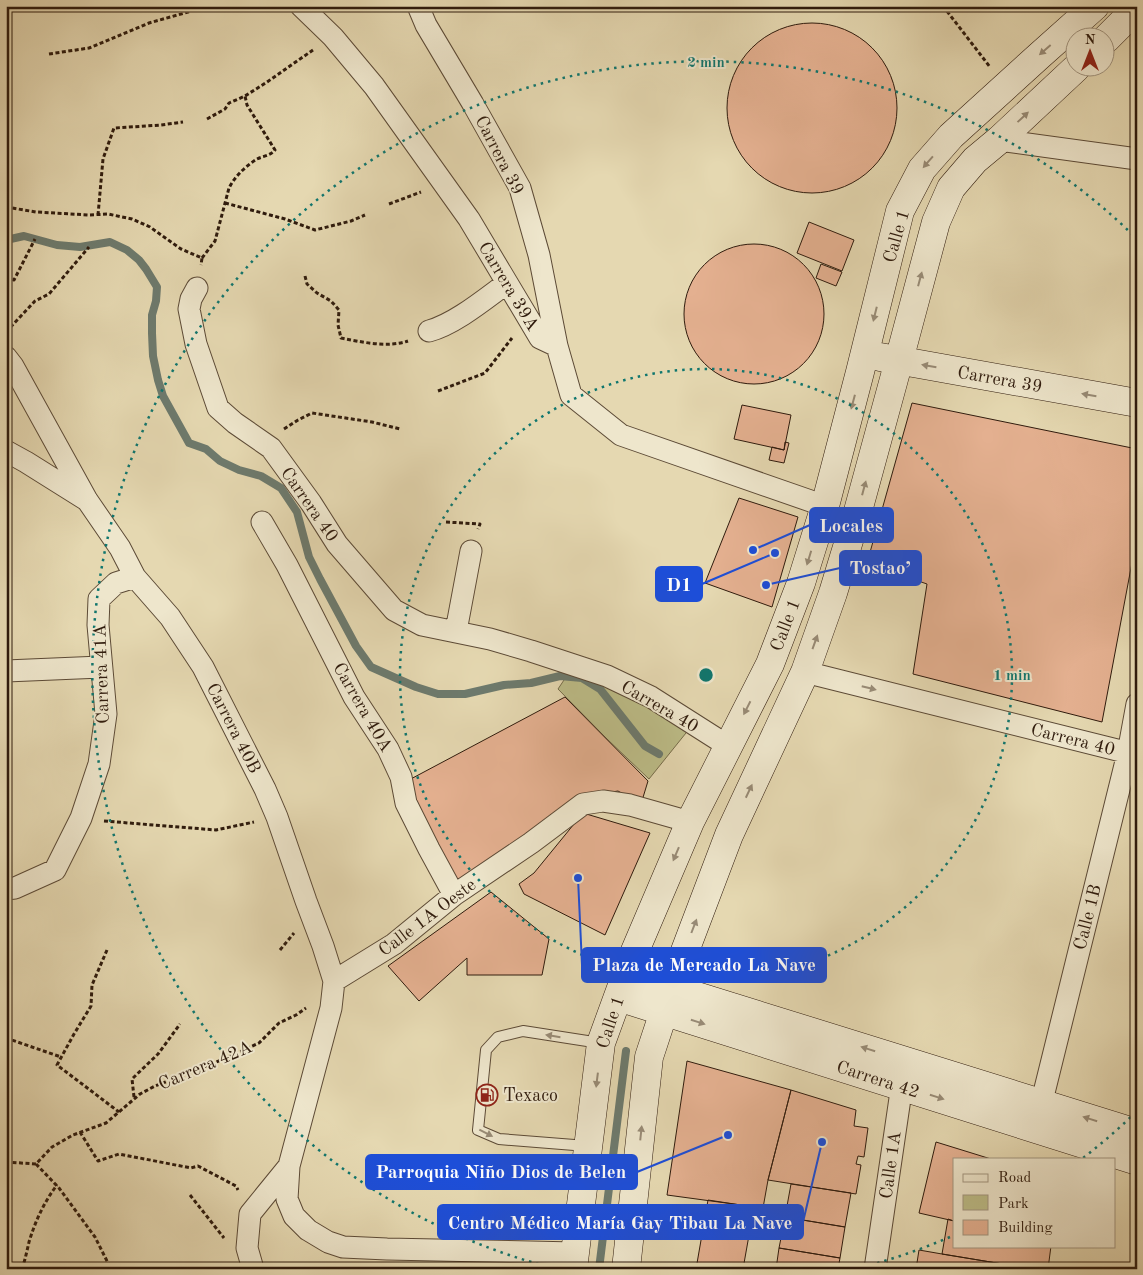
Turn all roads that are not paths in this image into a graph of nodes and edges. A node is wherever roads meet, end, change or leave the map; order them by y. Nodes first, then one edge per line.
1 (301, 6) edge
2 (418, 6) edge
3 (1095, 6) edge
4 (1137, 8) edge
5 (1116, 29) edge
6 (1066, 77) edge
7 (1000, 140) junction
8 (1137, 159) edge
9 (507, 284) junction
10 (198, 288) road end
11 (429, 331) road end
12 (557, 346) junction
13 (864, 354) junction
14 (6, 357) edge
15 (899, 360) junction
16 (1137, 404) edge
17 (6, 451) edge
18 (87, 500) junction
19 (825, 506) junction
20 (262, 522) dead end
21 (472, 552) dead end
22 (135, 577) junction
23 (456, 632) junction
24 (101, 667) junction
25 (6, 671) edge
26 (805, 672) junction
27 (1137, 704) edge
28 (728, 746) junction
29 (1132, 754) edge
30 (690, 822) junction
31 (6, 889) edge
32 (454, 895) junction
33 (334, 981) junction
34 (622, 986) junction
35 (668, 1000) junction
36 (601, 1043) junction
37 (904, 1074) junction
38 (1038, 1116) junction
39 (1137, 1133) edge
40 (588, 1146) junction
41 (1137, 1161) edge
42 (289, 1166) junction
43 (574, 1261) edge
44 (253, 1269) edge
45 (626, 1269) edge
46 (875, 1269) edge

1 - 9 street, Carrera 39A
2 - 12 street, Carrera 39
3 -> 13 main road, Calle 1
4 - 5 main road
7 -> 6 main road, Calle 1
7 - 8 street
15 -> 7 main road, Calle 1
9 - 11 street
9 - 12 street, Carrera 39A
10 - 23 street, Carrera 40
12 - 19 street, Carrera 39A
13 - 15 main road, Carrera 39
13 -> 19 main road, Calle 1
14 - 18 street, Carrera 40B
16 -> 15 main road, Carrera 39
26 -> 15 main road, Calle 1
17 - 18 street, Carrera 40B
18 - 22 street, Carrera 40B
19 -> 28 main road, Calle 1
20 - 32 street, Carrera 40A
21 - 23 street
22 - 24 street, Carrera 41A
22 - 33 street, Carrera 40B
23 - 28 street, Carrera 40
24 - 25 street
24 - 31 street, Carrera 41A
26 -> 29 street, Carrera 40
35 -> 26 main road, Calle 1
27 - 29 street, Calle 1B
28 - 30 main road, Calle 1
29 - 38 street, Calle 1B
30 - 32 street, Calle 1A Oeste
30 -> 34 main road, Calle 1
32 - 33 street, Calle 1A Oeste
33 - 42 street
34 - 35 main road, Carrera 42
34 - 36 main road, Calle 1
35 - 37 main road, Carrera 42
45 -> 35 main road, Calle 1
36 -> 40 main road, Calle 1
36 -> 40 lane
37 - 38 main road, Carrera 42
37 - 46 street, Calle 1A
39 -> 38 main road, Carrera 42
38 - 41 main road, Carrera 42
40 - 43 main road, Calle 1
42 - 43 street
42 - 44 street

